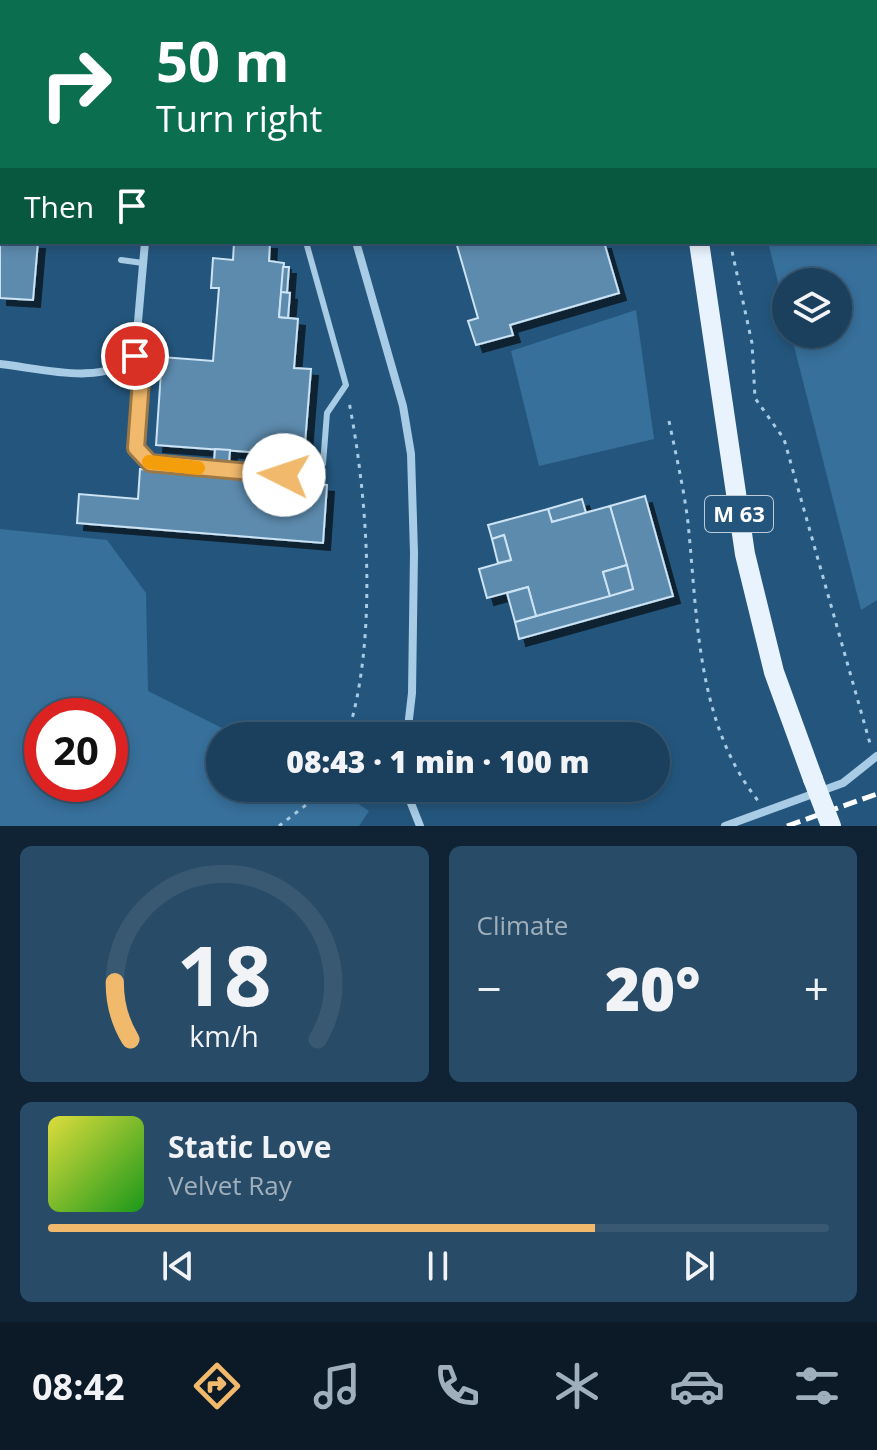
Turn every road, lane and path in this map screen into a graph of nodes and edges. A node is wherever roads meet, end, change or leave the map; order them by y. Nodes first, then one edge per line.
1 (145, 244) edge
2 (307, 244) edge
3 (357, 244) edge
4 (699, 244) edge
5 (730, 244) edge
6 (121, 260) dead end
7 (143, 263) junction
8 (135, 356) junction
9 (0, 364) edge
10 (346, 385) junction
11 (669, 421) dead end
12 (351, 722) edge
13 (409, 722) edge
14 (875, 757) edge
15 (308, 802) edge
16 (411, 802) edge
17 (766, 812) junction
18 (279, 826) edge
19 (420, 826) edge
20 (725, 826) edge
21 (831, 826) edge

1 - 7 street
2 - 10 lane
3 - 13 street
4 - 21 main road, M 63, bridge
5 - 14 path
6 - 7 lane
7 - 8 street
8 - 9 street
8 - 10 lane
10 - 12 path
11 - 17 path
14 - 17 street
15 - 18 path
16 - 19 street
17 - 20 street

